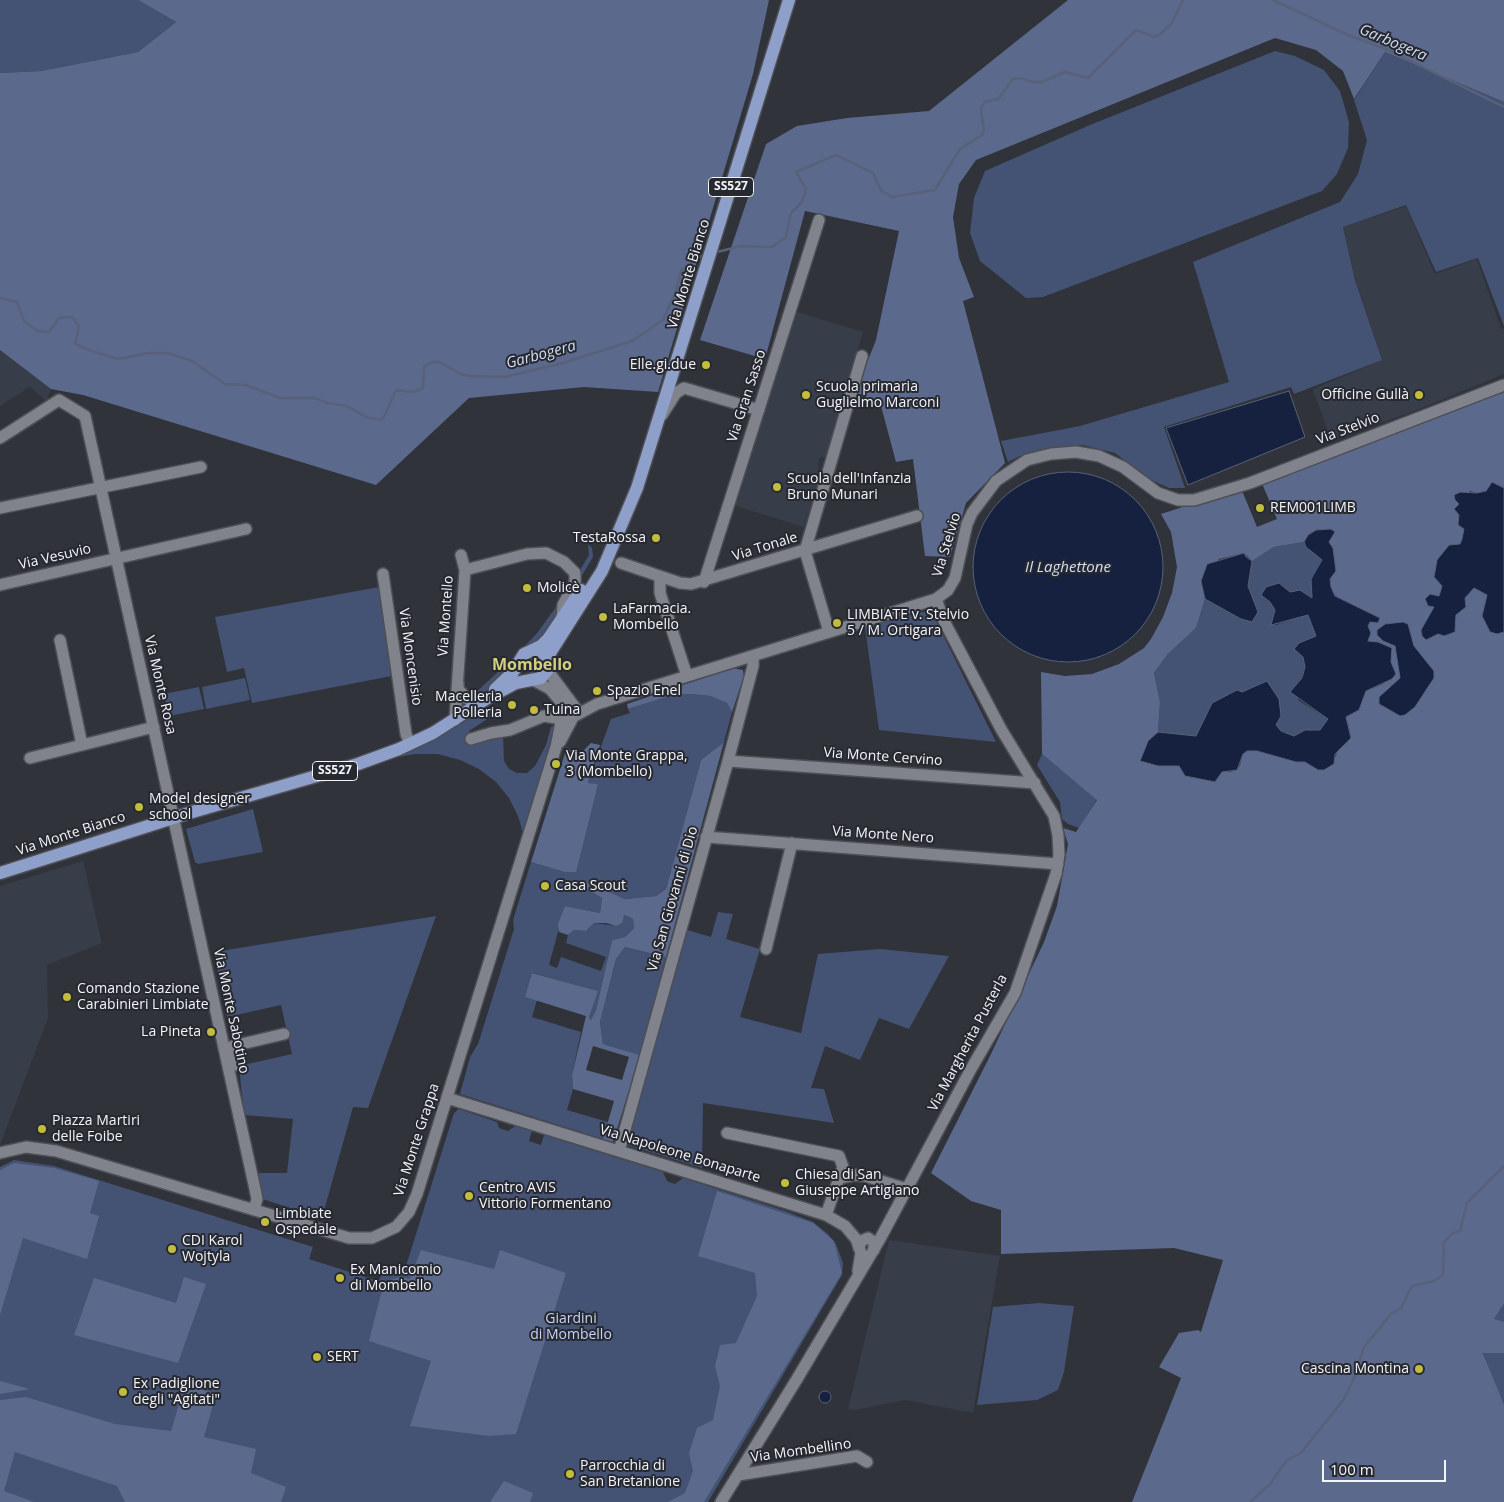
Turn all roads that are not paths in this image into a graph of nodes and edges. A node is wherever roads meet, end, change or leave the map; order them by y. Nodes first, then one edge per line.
1 (789, 0) edge
2 (819, 220) dead end
3 (862, 356) dead end
4 (1504, 385) edge
5 (759, 410) junction
6 (660, 418) junction
7 (0, 438) edge
8 (201, 466) dead end
9 (100, 486) junction
10 (0, 508) edge
11 (918, 516) dead end
12 (246, 530) dead end
13 (805, 551) junction
14 (609, 553) junction
15 (461, 555) dead end
16 (116, 559) junction
17 (621, 563) dead end
18 (465, 570) junction
19 (383, 574) dead end
20 (660, 577) junction
21 (704, 582) junction
22 (0, 585) edge
23 (936, 599) junction
24 (562, 617) junction
25 (829, 632) junction
26 (60, 640) dead end
27 (532, 650) junction
28 (753, 656) junction
29 (519, 662) junction
30 (549, 664) junction
31 (687, 676) junction
32 (457, 679) junction
33 (533, 680) junction
34 (568, 697) junction
35 (486, 699) junction
36 (597, 704) junction
37 (563, 715) junction
38 (575, 716) junction
39 (455, 720) junction
40 (154, 728) junction
41 (471, 739) dead end
42 (410, 744) junction
43 (82, 745) junction
44 (555, 750) junction
45 (30, 758) dead end
46 (728, 760) junction
47 (1035, 783) junction
48 (174, 818) junction
49 (706, 837) junction
50 (792, 843) junction
51 (1058, 864) junction
52 (0, 873) edge
53 (766, 948) dead end
54 (284, 1034) dead end
55 (447, 1098) junction
56 (234, 1099) junction
57 (727, 1133) dead end
58 (619, 1151) junction
59 (0, 1153) edge
60 (840, 1178) junction
61 (907, 1189) junction
62 (254, 1210) junction
63 (826, 1214) junction
64 (860, 1248) junction
65 (874, 1250) junction
66 (855, 1280) junction
67 (867, 1462) dead end
68 (738, 1475) junction
69 (721, 1502) edge

1 - 6 main road, Via Monte Bianco / SS527
2 - 5 street, Via Gran Sasso
3 - 13 street
4 - 23 street, Via Stelvio
5 - 6 street
5 - 21 street, Via Gran Sasso
6 - 14 main road, Via Monte Bianco
7 - 9 street, Via Monte Rosa
8 - 9 street
9 - 10 street
9 - 16 street, Via Monte Rosa
11 - 13 street, Via Tonale
12 - 16 street
13 - 21 street, Via Tonale
13 - 25 street
14 - 24 main road, Via Monte Bianco
14 - 30 main road, Via Monte Bianco
15 - 18 street, Via Montello
16 - 22 street, Via Vesuvio
16 - 40 street, Via Monte Rosa
17 - 20 street, Via Tonale
18 - 24 street
18 - 32 street, Via Montello
19 - 42 street, Via Moncenisio
20 - 21 street, Via Tonale
20 - 31 street
23 - 25 street
23 - 47 street, Via Margherita Pusterla
24 - 27 main road, Via Monte Bianco
25 - 28 street
26 - 43 street
27 - 29 main road
27 - 30 main road
28 - 31 street
28 - 46 street, Via San Giovanni di Dio
29 - 33 main road
29 - 35 main road, Via Monte Bianco
30 - 33 main road
30 - 34 street
31 - 36 street
32 - 35 street
32 - 39 street, Via Montello
33 - 35 main road, Via Monte Bianco
33 - 37 street
34 - 36 street
34 - 38 street
35 - 39 main road, Via Monte Bianco / SS527
36 - 38 street
37 - 38 street
37 - 41 street
37 - 44 street, Via Monte Grappa
38 - 44 street, Via Monte Grappa
39 - 42 main road, Via Monte Bianco / SS527
40 - 43 street
40 - 48 street, Via Monte Rosa
42 - 48 main road, Via Monte Bianco / SS527
43 - 45 street
44 - 55 street, Via Monte Grappa
46 - 47 street, Via Monte Cervino
46 - 49 street, Via San Giovanni di Dio
47 - 51 street, Via Margherita Pusterla
48 - 52 main road, Via Monte Bianco / SS527
48 - 56 street, Via Monte Sabotino
49 - 50 street, Via Monte Nero
49 - 58 street, Via San Giovanni di Dio
50 - 51 street, Via Monte Nero
50 - 53 street
51 - 61 street, Via Margherita Pusterla
54 - 56 street
55 - 58 street, Via Napoleone Bonaparte
55 - 62 street, Via Monte Grappa
56 - 62 street, Via Monte Sabotino
57 - 60 street
58 - 63 street, Via Napoleone Bonaparte
59 - 62 street, Via Monte Grappa
60 - 61 street
60 - 63 street
61 - 65 street
63 - 64 street, Via Napoleone Bonaparte
64 - 65 street
64 - 66 street
65 - 66 street
66 - 68 street
67 - 68 street, Via Mombellino
68 - 69 street

